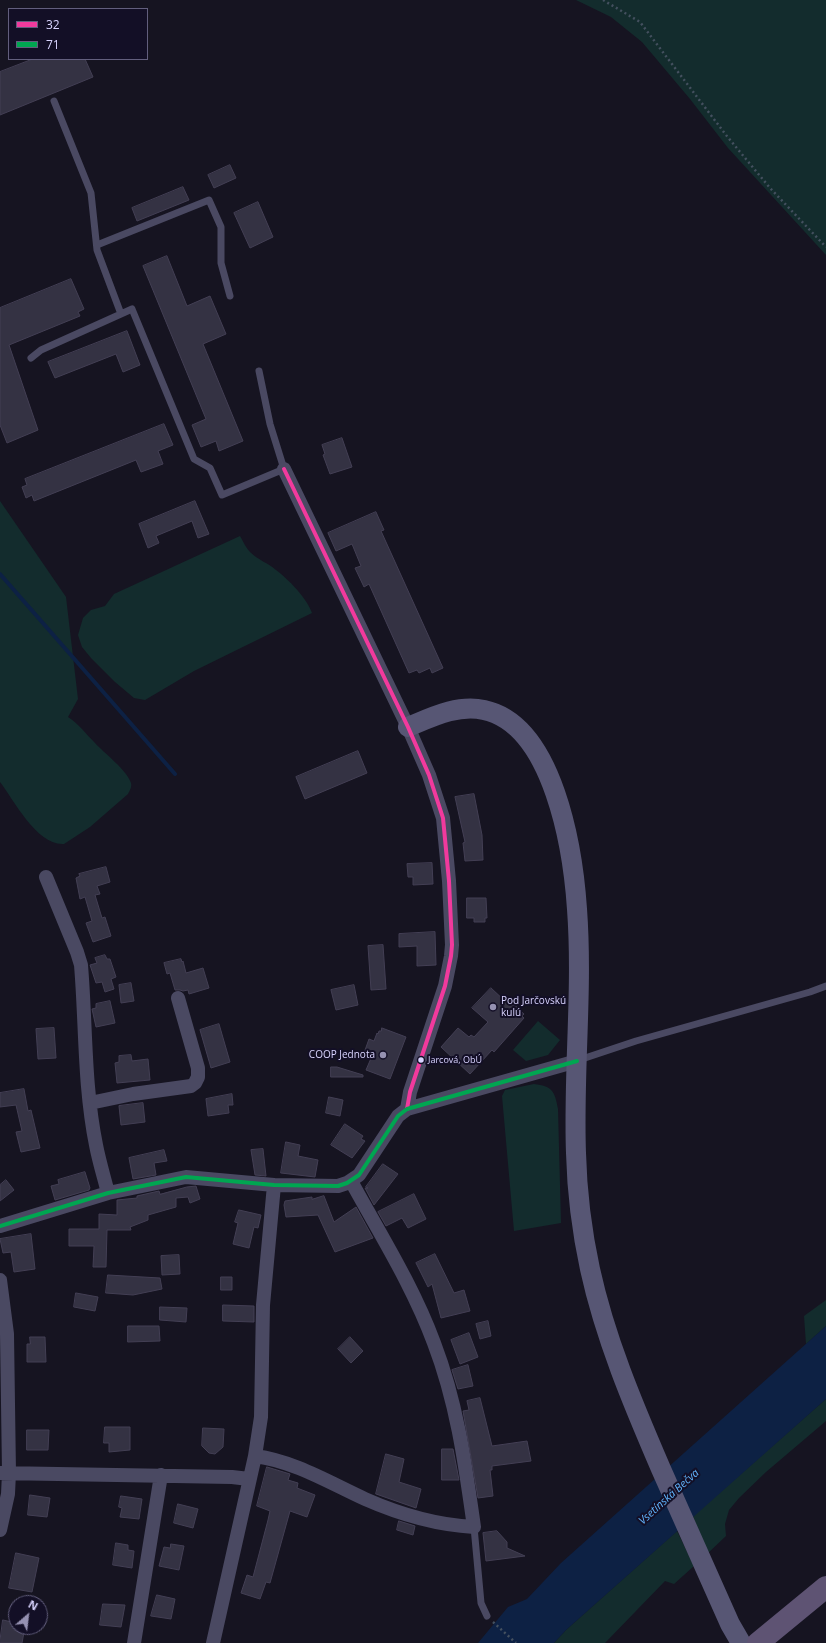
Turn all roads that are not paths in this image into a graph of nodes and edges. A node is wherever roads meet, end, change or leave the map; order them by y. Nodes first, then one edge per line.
1 (54, 101) dead end
2 (97, 245) junction
3 (230, 296) dead end
4 (121, 314) junction
5 (31, 358) dead end
6 (259, 371) dead end
7 (284, 469) junction
8 (408, 727) junction
9 (46, 877) dead end
10 (826, 986) edge
11 (178, 998) dead end
12 (577, 1061) junction
13 (90, 1103) junction
14 (407, 1109) junction
15 (351, 1181) junction
16 (274, 1186) junction
17 (108, 1193) junction
18 (0, 1226) edge
19 (0, 1280) edge
20 (255, 1456) junction
21 (4, 1473) edge
22 (161, 1475) junction
23 (249, 1479) junction
24 (474, 1527) junction
25 (0, 1530) edge
26 (826, 1586) edge
27 (487, 1616) road end
28 (134, 1643) edge
29 (213, 1643) edge
30 (740, 1643) edge
31 (758, 1643) edge

1 - 2 lane
2 - 3 lane
2 - 4 lane
4 - 5 lane
4 - 7 lane
6 - 7 lane
7 - 8 street
8 - 12 street
8 - 14 street
9 - 13 street
10 - 12 lane
11 - 13 street
12 - 14 street
12 - 30 street
13 - 17 street
14 - 15 street
15 - 16 street
15 - 24 street
16 - 17 street
16 - 20 street
17 - 18 street
19 - 21 street
20 - 23 street
20 - 24 street
21 - 22 street
21 - 25 street
22 - 23 street
22 - 28 street
23 - 29 street
24 - 27 lane
26 - 31 main road

